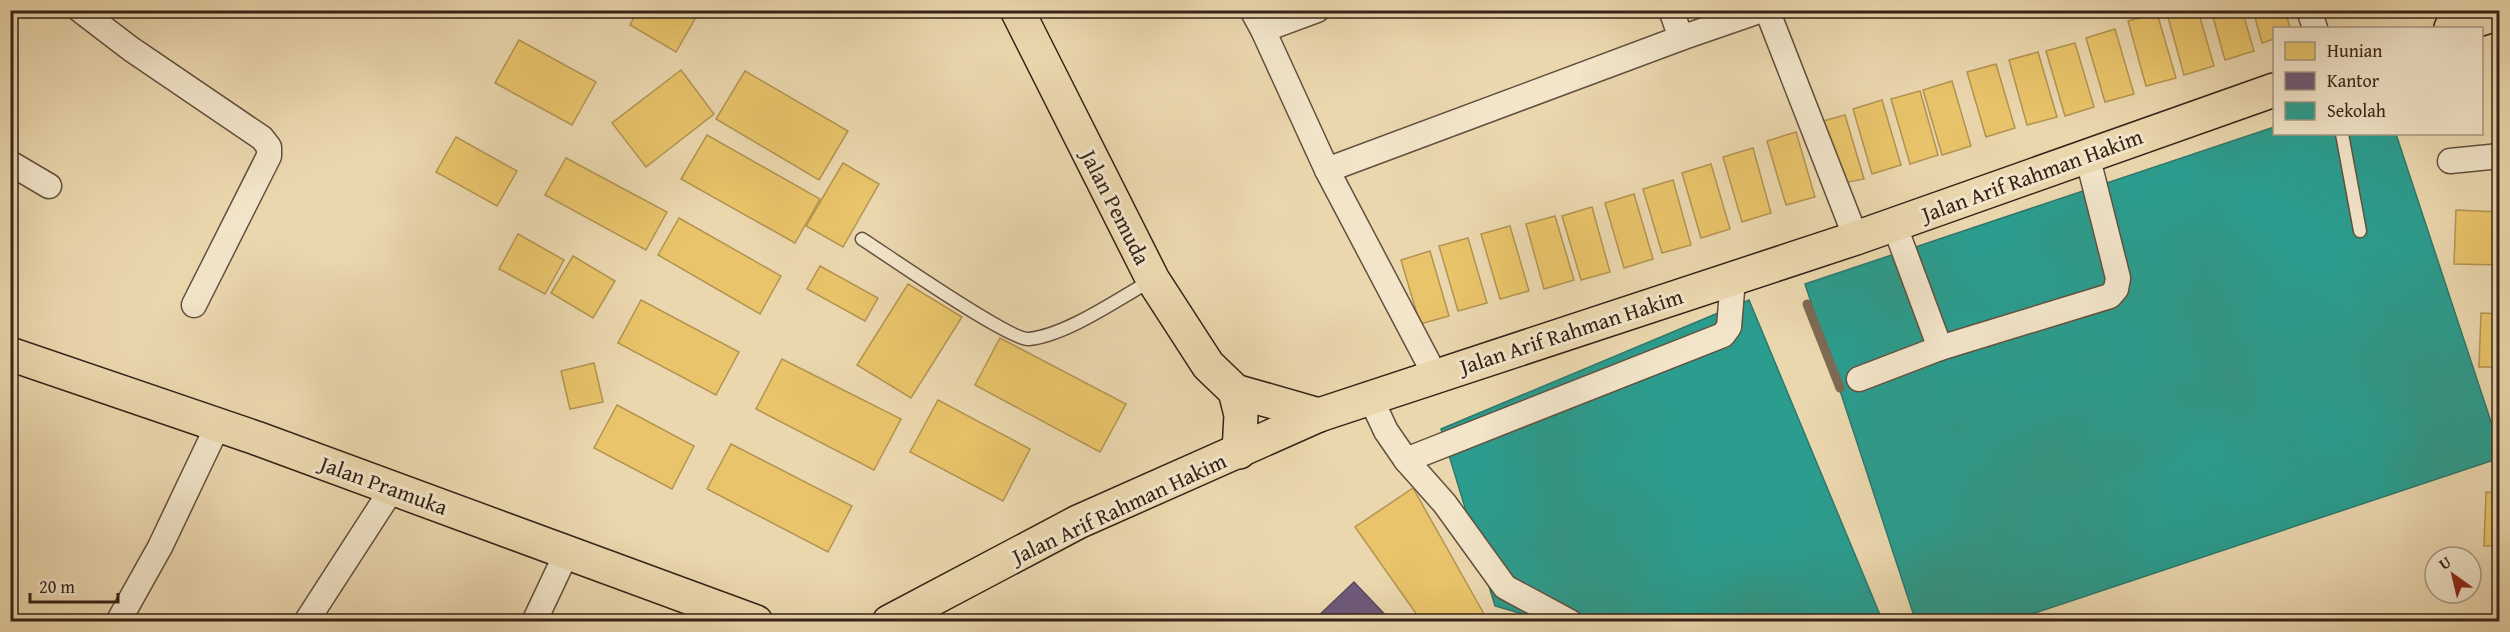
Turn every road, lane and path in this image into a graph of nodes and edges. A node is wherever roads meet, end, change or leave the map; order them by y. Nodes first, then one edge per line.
1 (80, 10) edge
2 (1017, 10) edge
3 (1317, 10) edge
4 (1671, 10) edge
5 (1762, 10) edge
6 (1767, 10) edge
7 (2308, 10) edge
8 (2499, 13) edge
9 (1258, 20) edge
10 (2315, 27) edge
11 (2454, 27) edge
12 (1681, 38) junction
13 (2273, 90) edge
14 (2342, 135) edge
15 (2087, 155) junction
16 (2499, 156) edge
17 (2450, 161) dead end
18 (10, 163) edge
19 (1326, 170) junction
20 (49, 186) dead end
21 (1894, 224) junction
22 (2360, 231) dead end
23 (1856, 238) junction
24 (862, 239) dead end
25 (1733, 279) junction
26 (1153, 280) junction
27 (194, 305) dead end
28 (1940, 348) junction
29 (10, 354) edge
30 (1435, 375) junction
31 (1859, 379) dead end
32 (1235, 391) junction
33 (1371, 399) junction
34 (1319, 415) junction
35 (218, 425) junction
36 (1239, 452) junction
37 (1406, 460) junction
38 (392, 489) junction
39 (567, 552) junction
40 (746, 620) edge
41 (118, 621) edge
42 (306, 621) edge
43 (534, 621) edge
44 (889, 621) edge
45 (1570, 621) edge

1 - 27 street
2 - 26 main road, Jalan Pemuda
3 - 9 street
4 - 12 street
5 - 12 street
6 - 23 street
7 - 10 street
8 - 11 main road
9 - 19 street
12 - 19 street
13 - 15 main road, Jalan Arif Rahman Hakim
14 - 22 lane
15 - 21 main road, Jalan Arif Rahman Hakim
15 - 28 street
16 - 17 street
18 - 20 street
19 - 30 street
21 - 23 main road, Jalan Arif Rahman Hakim
21 - 28 street
23 - 25 main road, Jalan Arif Rahman Hakim
24 - 26 lane
25 - 30 main road, Jalan Arif Rahman Hakim
25 - 37 street
26 - 32 main road, Jalan Pemuda
28 - 31 street
29 - 35 main road, Jalan Pramuka
30 - 33 main road, Jalan Arif Rahman Hakim
32 - 34 main road, Jalan Pemuda
32 - 36 main road
33 - 34 main road, Jalan Arif Rahman Hakim
33 - 37 street
34 - 36 main road, Jalan Arif Rahman Hakim
35 - 38 main road, Jalan Pramuka
35 - 41 street
36 - 44 main road, Jalan Arif Rahman Hakim
37 - 45 street
38 - 39 main road, Jalan Pramuka
38 - 42 street
39 - 40 main road, Jalan Pramuka
39 - 43 street

